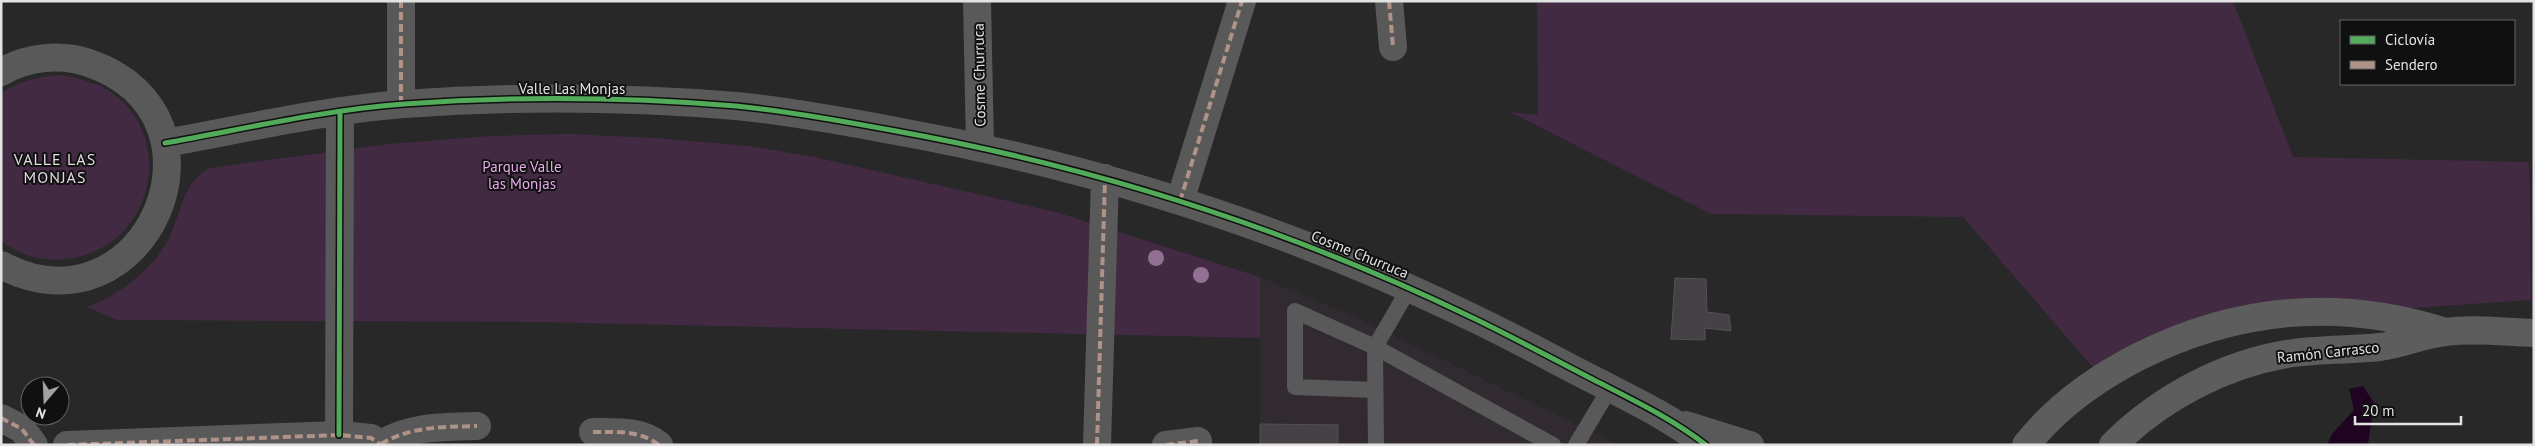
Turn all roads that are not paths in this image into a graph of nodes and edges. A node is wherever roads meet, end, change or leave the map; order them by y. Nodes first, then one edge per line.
1 (401, 1) edge
2 (977, 1) edge
3 (1242, 1) edge
4 (1388, 1) edge
5 (1394, 47) dead end
6 (1, 72) edge
7 (401, 104) junction
8 (340, 112) junction
9 (164, 143) junction
10 (980, 146) junction
11 (1105, 178) junction
12 (1180, 201) junction
13 (1, 265) edge
14 (1410, 287) junction
15 (2446, 332) junction
16 (2534, 333) edge
17 (1375, 347) junction
18 (1610, 388) junction
19 (1375, 390) junction
20 (1, 418) edge
21 (1678, 423) junction
22 (477, 426) dead end
23 (593, 432) dead end
24 (339, 435) junction
25 (1198, 441) dead end
26 (381, 444) edge
27 (34, 445) edge
28 (67, 445) edge
29 (659, 445) edge
30 (1097, 445) edge
31 (1166, 445) edge
32 (1376, 445) edge
33 (1553, 445) edge
34 (1576, 445) edge
35 (1706, 445) edge
36 (1750, 445) edge
37 (2026, 445) edge
38 (2113, 445) edge

1 - 7 street
2 - 10 street, Cosme Churruca
3 - 12 street
4 - 5 street
6 - 9 street
7 - 8 street, Valle Las Monjas
7 - 10 street, Valle Las Monjas
8 - 9 street, Valle Las Monjas
8 - 24 street
9 - 13 street
10 - 11 street, Cosme Churruca
11 - 12 street, Cosme Churruca
11 - 30 street
12 - 14 street, Cosme Churruca
14 - 17 lane
14 - 18 street, Cosme Churruca
15 - 16 main road, Ramón Carrasco
15 - 37 main road, Ramón Carrasco
15 - 38 main road, Ramón Carrasco
17 - 19 lane
17 - 19 lane
17 - 33 lane
18 - 21 street, Cosme Churruca
18 - 34 lane
19 - 32 lane
20 - 27 street
21 - 35 street, Cosme Churruca
21 - 36 street, Cosme Churruca
22 - 26 street
23 - 29 street
24 - 26 street
24 - 28 street
25 - 31 street

